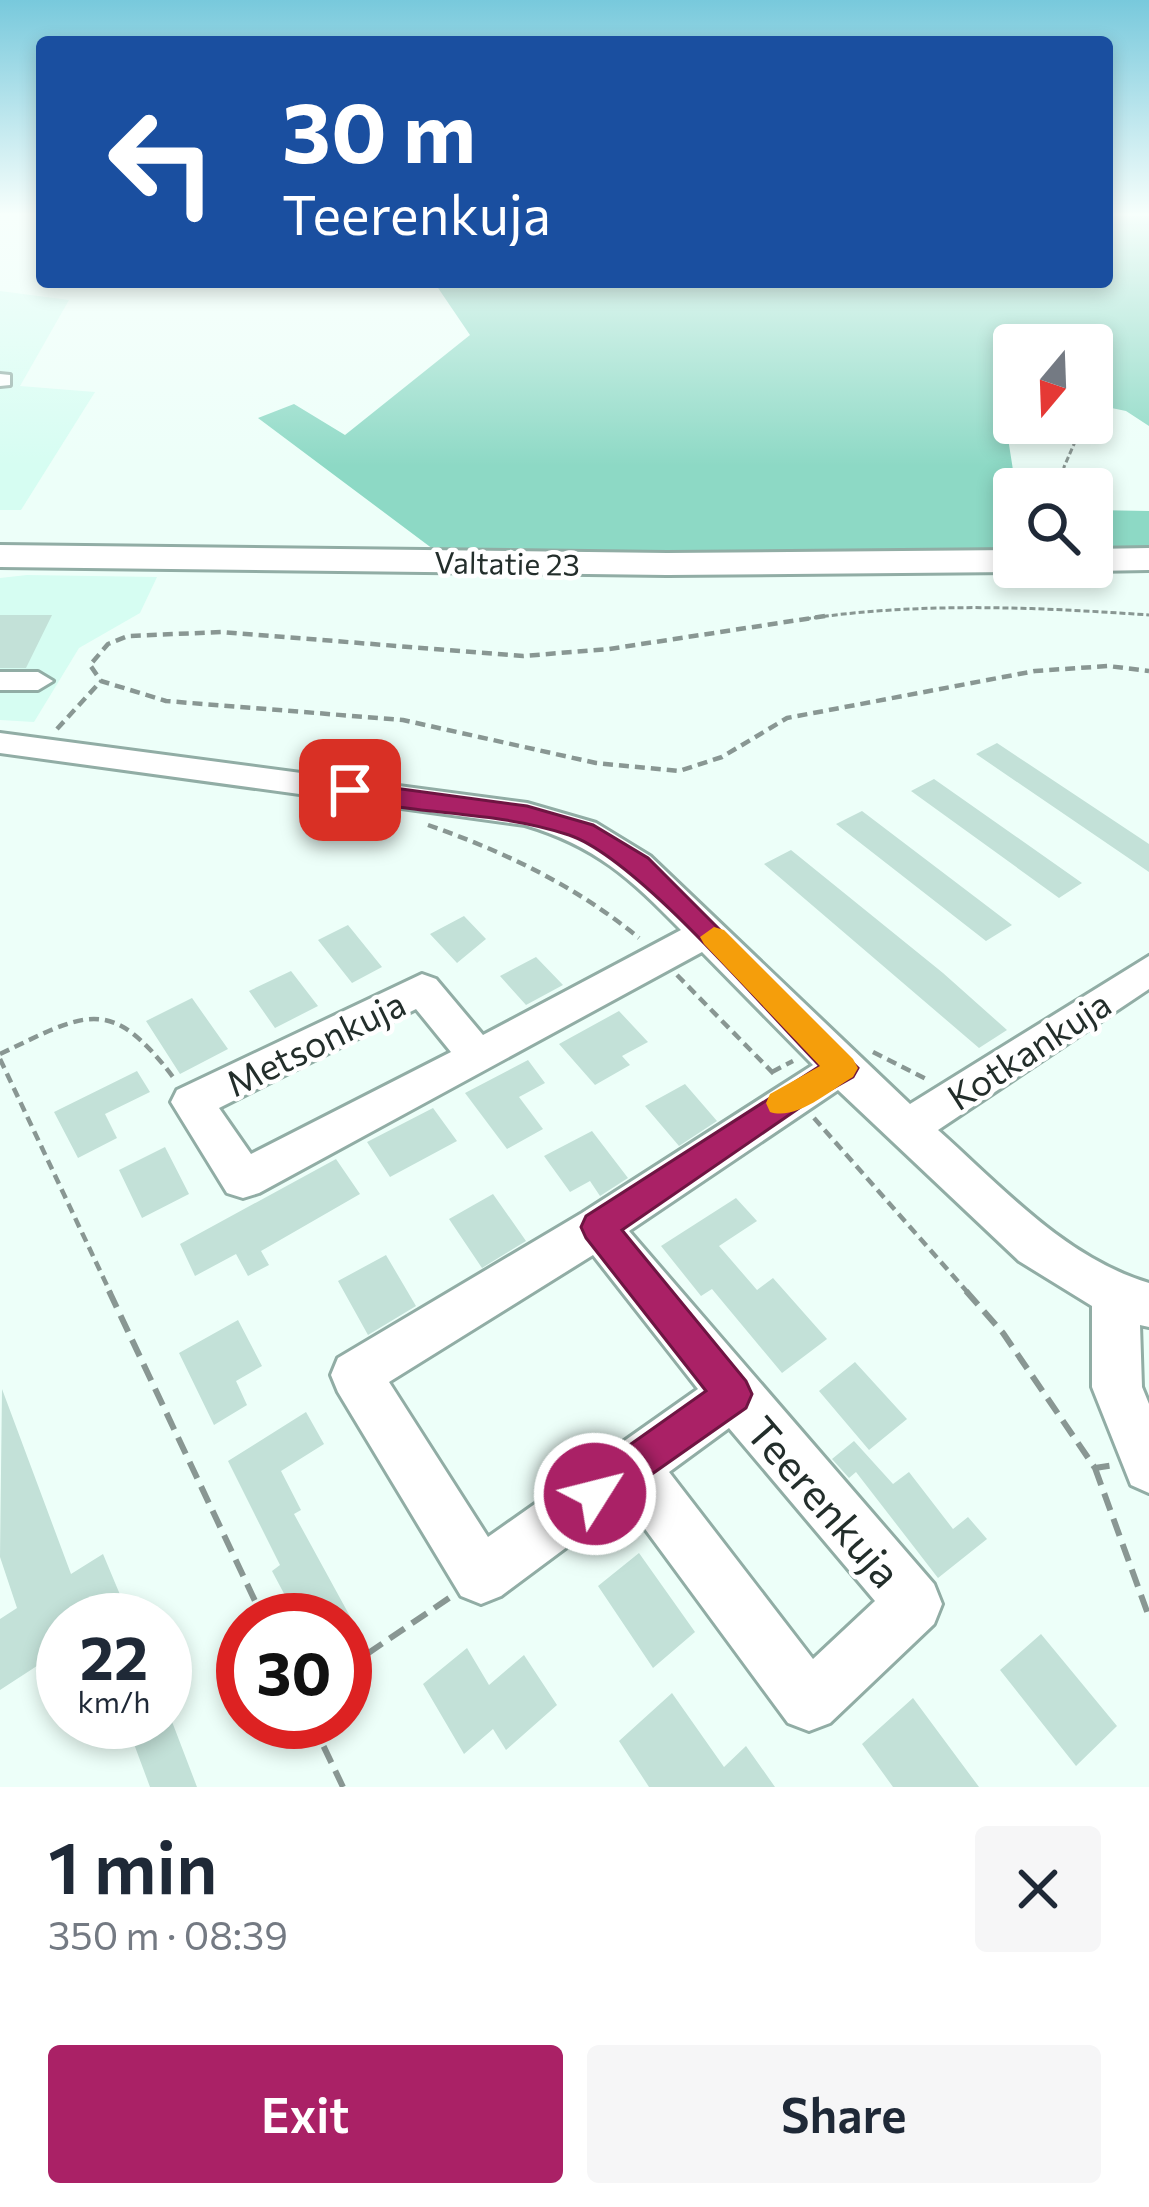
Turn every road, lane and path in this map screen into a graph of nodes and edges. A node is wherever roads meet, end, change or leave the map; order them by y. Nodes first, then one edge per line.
1 (0, 556) edge
2 (1149, 559) edge
3 (1113, 560) edge
4 (993, 561) edge
5 (1149, 615) edge
6 (1149, 671) edge
7 (38, 680) dead end
8 (0, 681) edge
9 (101, 681) junction
10 (0, 743) edge
11 (39, 748) junction
12 (418, 821) dead end
13 (710, 933) junction
14 (658, 956) junction
15 (1149, 970) edge
16 (0, 1057) edge
17 (478, 1057) junction
18 (831, 1057) junction
19 (794, 1095) junction
20 (958, 1095) junction
21 (191, 1102) junction
22 (908, 1128) junction
23 (598, 1227) junction
24 (1132, 1300) edge
25 (733, 1394) junction
26 (1148, 1464) edge
27 (632, 1467) junction
28 (1095, 1468) junction
29 (481, 1576) junction
30 (251, 1593) edge
31 (1149, 1618) edge
32 (372, 1651) edge
33 (325, 1749) edge
34 (343, 1787) edge

1 - 4 highway, Valtatie 23
2 - 3 highway
5 - 9 path
6 - 9 path
7 - 8 street
9 - 11 path
10 - 11 street
11 - 13 street
12 - 14 path
13 - 14 street, Metsonkuja
13 - 18 street
14 - 17 street, Metsonkuja
14 - 19 path
15 - 20 street, Kotkankuja
16 - 21 path
16 - 30 path
17 - 21 street, Metsonkuja
17 - 21 street, Metsonkuja
18 - 19 street
18 - 20 path
18 - 22 street
19 - 23 street
19 - 28 path
20 - 22 street, Kotkankuja
22 - 24 street
23 - 25 street, Teerenkuja
23 - 29 street
24 - 26 street
25 - 27 street, Teerenkuja
25 - 27 street, Teerenkuja
26 - 28 path
27 - 29 street, Teerenkuja
28 - 31 path
29 - 32 path
33 - 34 path

